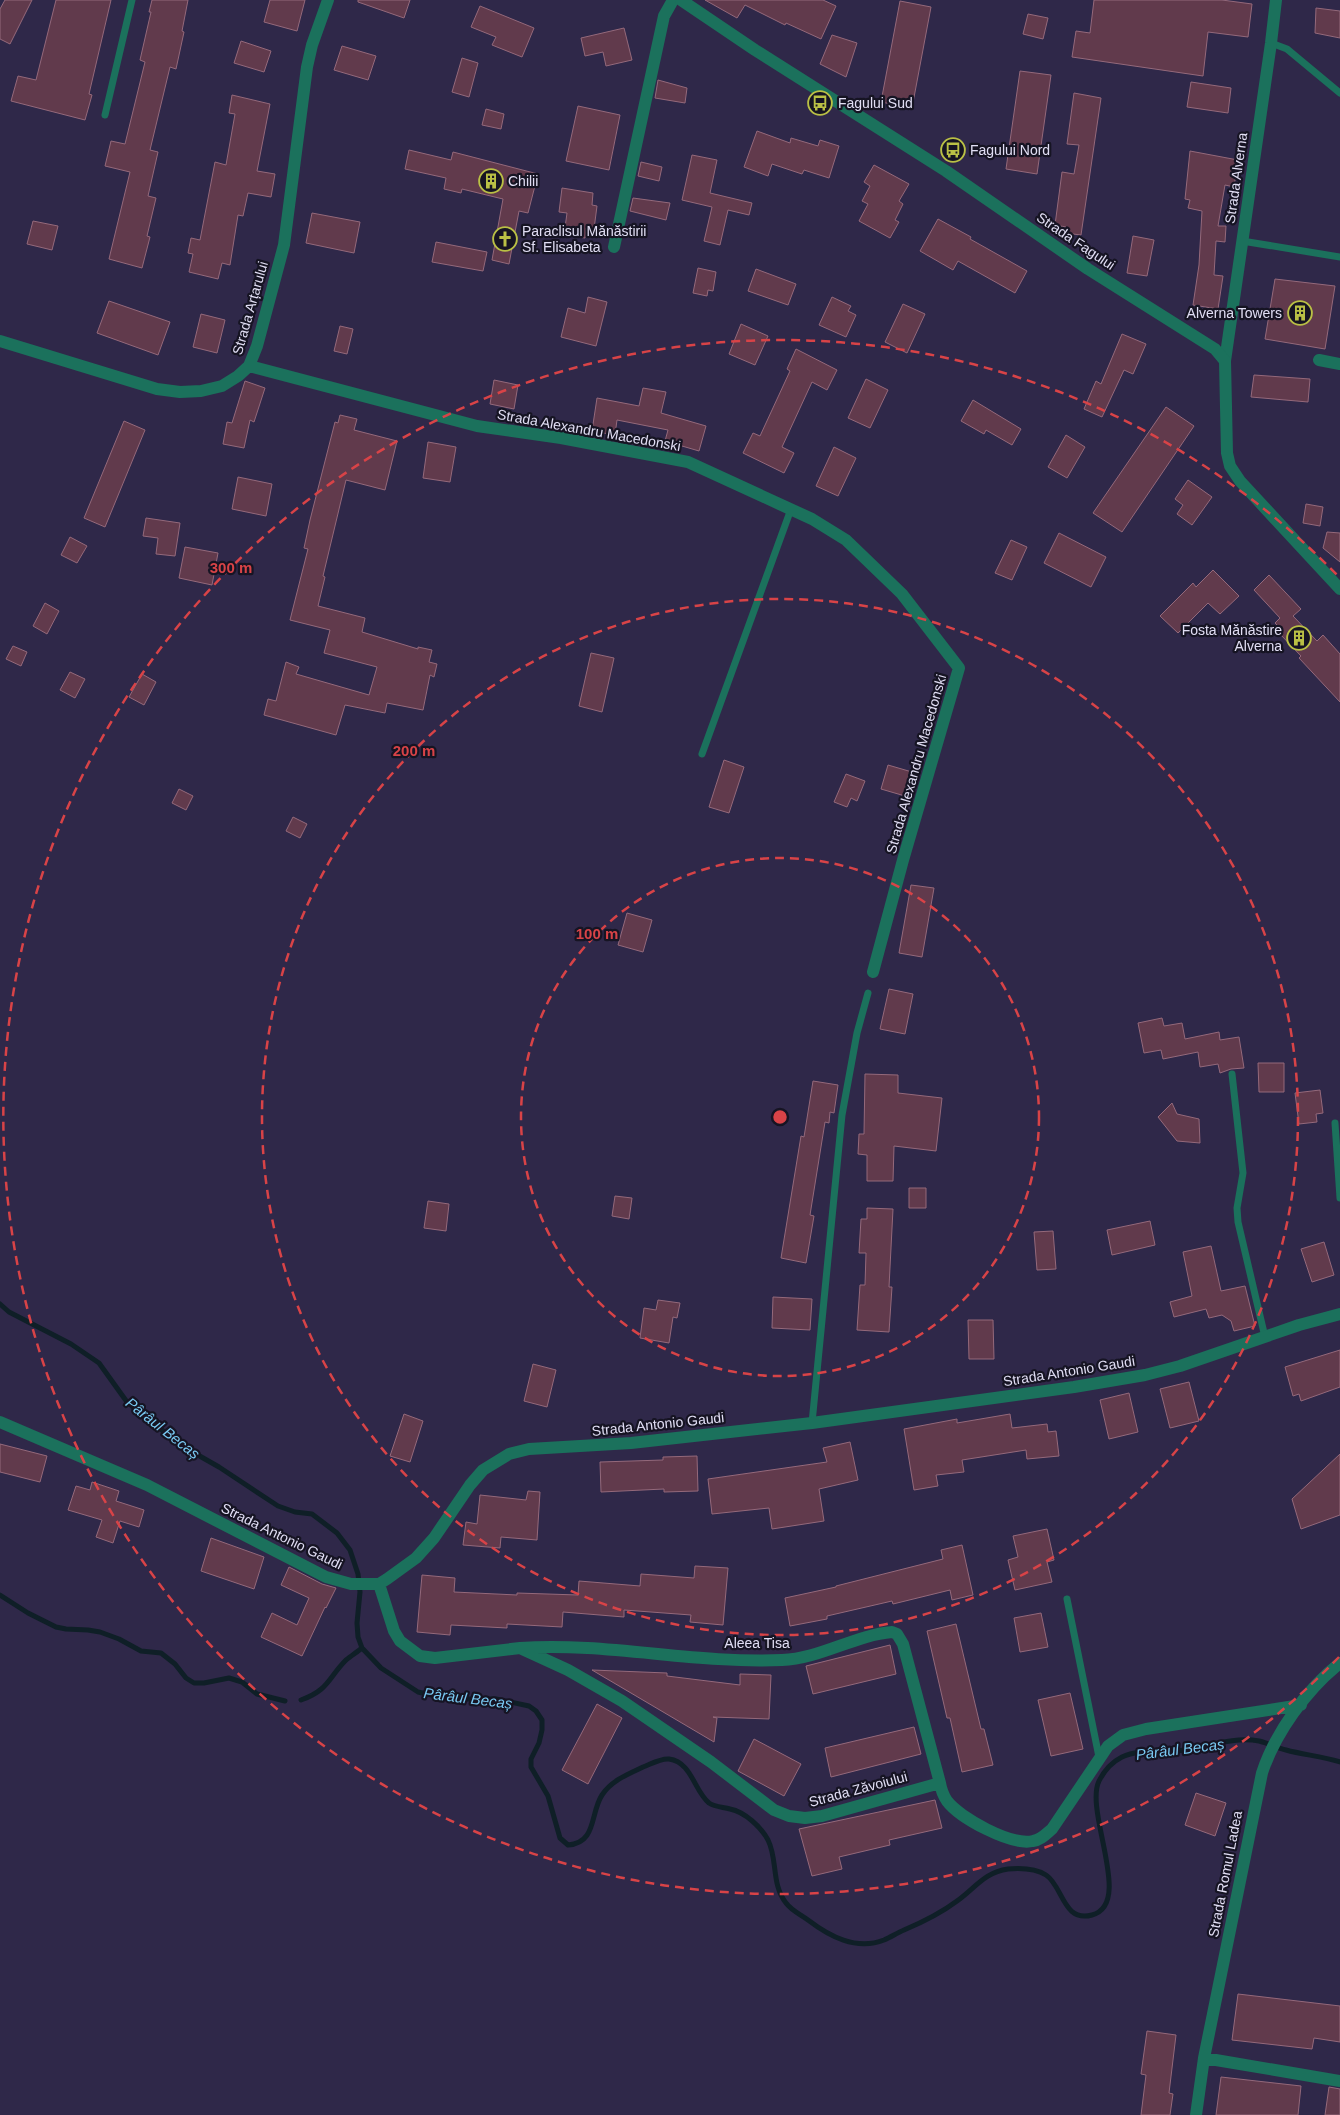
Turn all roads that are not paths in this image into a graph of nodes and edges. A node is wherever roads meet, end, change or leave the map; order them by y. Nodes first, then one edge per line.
1 (132, 0) edge
2 (328, 0) edge
3 (673, 0) edge
4 (681, 0) edge
5 (1276, 0) edge
6 (1271, 43) junction
7 (1340, 93) edge
8 (105, 115) dead end
9 (1242, 241) junction
10 (614, 247) dead end
11 (1340, 257) edge
12 (0, 341) edge
13 (1319, 360) dead end
14 (1225, 361) junction
15 (1340, 364) edge
16 (249, 366) junction
17 (791, 509) junction
18 (1340, 589) edge
19 (702, 754) dead end
20 (873, 972) dead end
21 (868, 993) dead end
22 (1232, 1074) dead end
23 (1335, 1122) dead end
24 (1340, 1198) edge
25 (1340, 1314) edge
26 (1266, 1337) junction
27 (0, 1422) edge
28 (812, 1422) junction
29 (373, 1584) junction
30 (1067, 1599) dead end
31 (520, 1648) junction
32 (1340, 1663) edge
33 (1301, 1705) junction
34 (1099, 1758) junction
35 (940, 1783) junction
36 (1204, 2058) junction
37 (1340, 2081) edge
38 (1196, 2115) edge

1 - 8 lane
2 - 16 street, Strada Arțarului
3 - 10 street
4 - 14 street, Strada Fagului
5 - 6 street, Strada Alverna
6 - 7 lane
6 - 9 street, Strada Alverna
9 - 11 lane
9 - 14 street, Strada Alverna
12 - 16 street, Strada Arțarului
13 - 15 street
14 - 18 street
16 - 17 street, Strada Alexandru Macedonski
17 - 19 lane
17 - 20 street, Strada Alexandru Macedonski
21 - 28 lane
22 - 26 lane
23 - 24 lane
25 - 26 street, Strada Antonio Gaudi
26 - 28 street, Strada Antonio Gaudi
27 - 29 street, Strada Antonio Gaudi
28 - 29 street, Strada Antonio Gaudi
29 - 31 street
30 - 34 lane
31 - 35 street, Strada Zăvoiului
31 - 35 street, Aleea Tisa
32 - 33 street, Strada Romul Ladea
33 - 34 street
33 - 36 street, Strada Romul Ladea
34 - 35 street
36 - 37 street
36 - 38 street, Strada Romul Ladea

